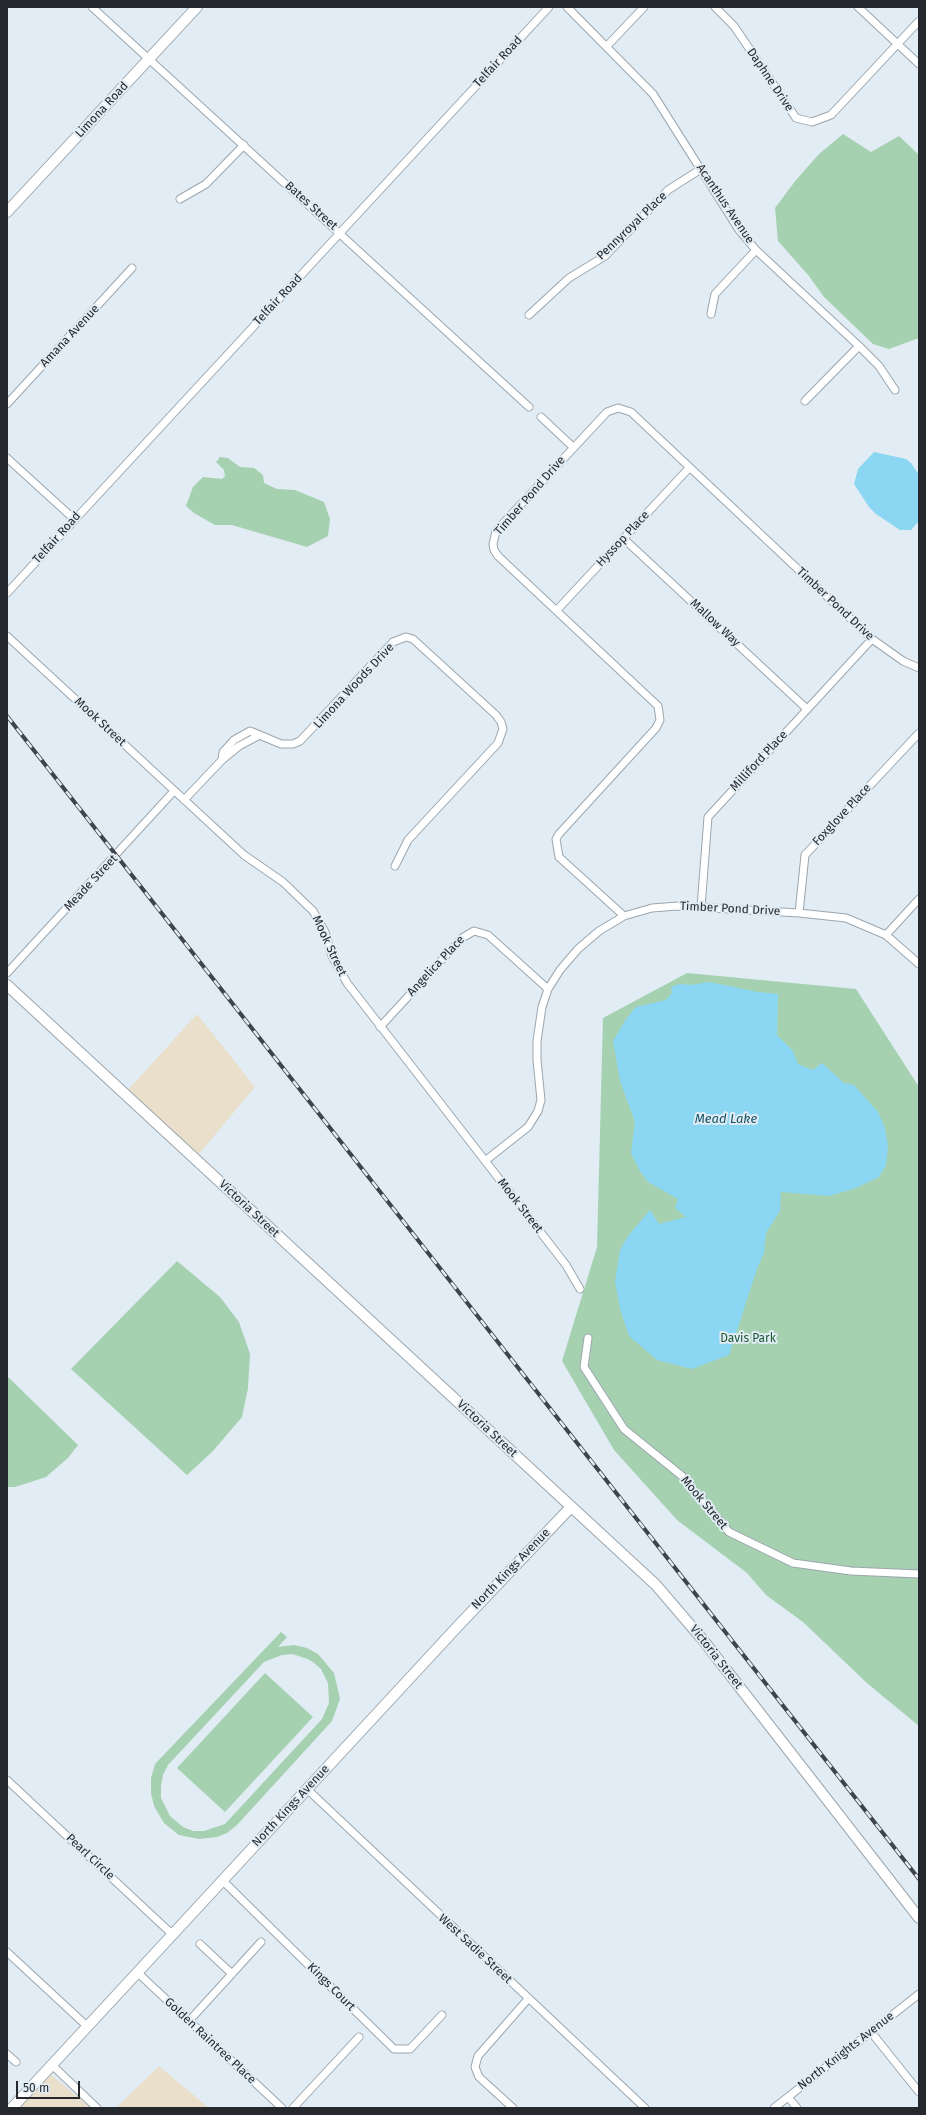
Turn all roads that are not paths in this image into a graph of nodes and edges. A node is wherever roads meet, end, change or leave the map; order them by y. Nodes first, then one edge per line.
1 (92, 7) edge
2 (197, 7) edge
3 (549, 7) edge
4 (567, 7) edge
5 (644, 7) edge
6 (715, 7) edge
7 (858, 7) edge
8 (919, 21) edge
9 (898, 44) junction
10 (607, 46) junction
11 (148, 59) junction
12 (919, 64) edge
13 (244, 145) junction
14 (701, 169) junction
15 (180, 199) dead end
16 (7, 212) edge
17 (341, 233) junction
18 (756, 250) junction
19 (132, 268) dead end
20 (711, 314) dead end
21 (529, 316) dead end
22 (859, 346) junction
23 (895, 390) dead end
24 (804, 401) dead end
25 (7, 404) edge
26 (529, 407) dead end
27 (541, 417) dead end
28 (573, 447) junction
29 (7, 458) edge
30 (689, 468) junction
31 (74, 519) junction
32 (623, 538) junction
33 (7, 593) edge
34 (557, 610) junction
35 (7, 636) edge
36 (872, 639) junction
37 (919, 668) edge
38 (807, 709) junction
39 (919, 732) edge
40 (174, 791) junction
41 (184, 800) junction
42 (395, 866) dead end
43 (919, 899) edge
44 (701, 907) junction
45 (799, 913) junction
46 (624, 916) junction
47 (886, 935) junction
48 (919, 964) edge
49 (7, 973) edge
50 (7, 984) edge
51 (548, 989) junction
52 (380, 1027) junction
53 (485, 1161) junction
54 (580, 1289) dead end
55 (588, 1338) dead end
56 (571, 1507) junction
57 (919, 1574) edge
58 (7, 1780) edge
59 (307, 1789) junction
60 (222, 1880) junction
61 (919, 1918) edge
62 (173, 1935) junction
63 (261, 1942) dead end
64 (200, 1944) dead end
65 (7, 1952) edge
66 (138, 1973) junction
67 (232, 1974) junction
68 (919, 1994) edge
69 (528, 1998) junction
70 (442, 2015) dead end
71 (189, 2021) junction
72 (88, 2027) junction
73 (871, 2032) junction
74 (359, 2037) dead end
75 (7, 2054) edge
76 (16, 2062) dead end
77 (52, 2065) junction
78 (919, 2092) edge
79 (788, 2097) junction
80 (12, 2108) edge
81 (97, 2108) edge
82 (282, 2108) edge
83 (293, 2108) edge
84 (513, 2108) edge
85 (645, 2108) edge
86 (774, 2108) edge
87 (797, 2108) edge

1 - 11 street, Bates Street
2 - 11 street, Limona Road
3 - 17 street, Telfair Road
4 - 10 street, Acanthus Avenue
5 - 10 street
6 - 9 street, Daphne Drive
7 - 9 street
8 - 9 street, Daphne Drive
9 - 12 street
10 - 14 street, Acanthus Avenue
11 - 13 street, Bates Street
11 - 16 street, Limona Road
13 - 15 street
13 - 17 street, Bates Street
14 - 18 street, Acanthus Avenue
14 - 21 street, Pennyroyal Place
17 - 26 street, Bates Street
17 - 31 street, Telfair Road
18 - 20 street
18 - 22 street, Acanthus Avenue
19 - 25 street, Amana Avenue
22 - 23 street, Acanthus Avenue
22 - 24 street
27 - 28 street
28 - 30 street, Timber Pond Drive
28 - 34 street, Timber Pond Drive
29 - 31 street
30 - 32 street, Hyssop Place
30 - 36 street, Timber Pond Drive
31 - 33 street, Telfair Road
32 - 34 street, Hyssop Place
32 - 38 street, Mallow Way
34 - 46 street, Timber Pond Drive
35 - 40 street, Mook Street
36 - 37 street, Timber Pond Drive
36 - 38 street, Milliford Place
38 - 44 street, Milliford Place
39 - 45 street, Foxglove Place
40 - 41 street, Mook Street
40 - 49 street, Meade Street
41 - 42 street, Limona Woods Drive
41 - 52 street, Mook Street
43 - 47 street
44 - 45 street, Timber Pond Drive
44 - 46 street, Timber Pond Drive
45 - 47 street, Timber Pond Drive
46 - 51 street, Timber Pond Drive
47 - 48 street, Timber Pond Drive
50 - 56 street, Victoria Street
51 - 52 street, Angelica Place
51 - 53 street
52 - 53 street, Mook Street
53 - 54 street, Mook Street
55 - 57 street, Mook Street
56 - 59 street, North Kings Avenue
56 - 61 street, Victoria Street
58 - 62 street, Pearl Circle
59 - 60 street, North Kings Avenue
59 - 69 street, West Sadie Street
60 - 62 street, North Kings Avenue
60 - 70 street, Kings Court
62 - 66 street, North Kings Avenue
63 - 67 street
64 - 67 street
65 - 72 street
66 - 71 street, Golden Raintree Place
66 - 72 street, North Kings Avenue
67 - 71 street
68 - 73 street, North Knights Avenue
69 - 84 street
69 - 85 street, West Sadie Street
71 - 82 street, Golden Raintree Place
72 - 77 street, North Kings Avenue
73 - 78 street
73 - 79 street, North Knights Avenue
74 - 83 street
75 - 76 street
77 - 80 street, North Kings Avenue
77 - 81 street
79 - 86 street, North Knights Avenue
79 - 87 street

